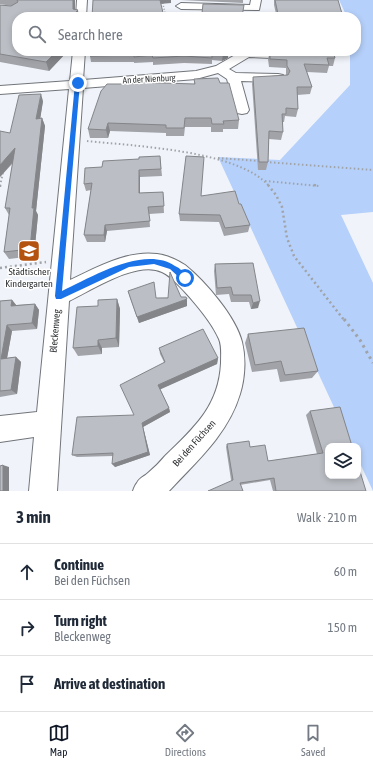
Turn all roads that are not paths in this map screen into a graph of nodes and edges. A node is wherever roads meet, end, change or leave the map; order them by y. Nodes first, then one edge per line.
1 (82, 0) edge
2 (181, 6) dead end
3 (255, 10) edge
4 (81, 12) edge
5 (79, 56) edge
6 (241, 56) edge
7 (220, 69) junction
8 (233, 77) junction
9 (280, 78) edge
10 (78, 83) junction
11 (0, 90) edge
12 (242, 110) dead end
13 (58, 296) junction
14 (47, 423) junction
15 (0, 429) edge
16 (43, 491) edge
17 (147, 491) edge

1 - 4 street
2 - 3 street
5 - 10 street, Bleckenweg
6 - 7 street, An der Nienburg
7 - 8 street
7 - 10 street, An der Nienburg
8 - 9 street
8 - 12 street
10 - 11 street, An der Nienburg
10 - 13 street, Bleckenweg
13 - 14 street, Bleckenweg
13 - 17 street, Bei den Füchsen
14 - 15 street
14 - 16 street, Bleckenweg

